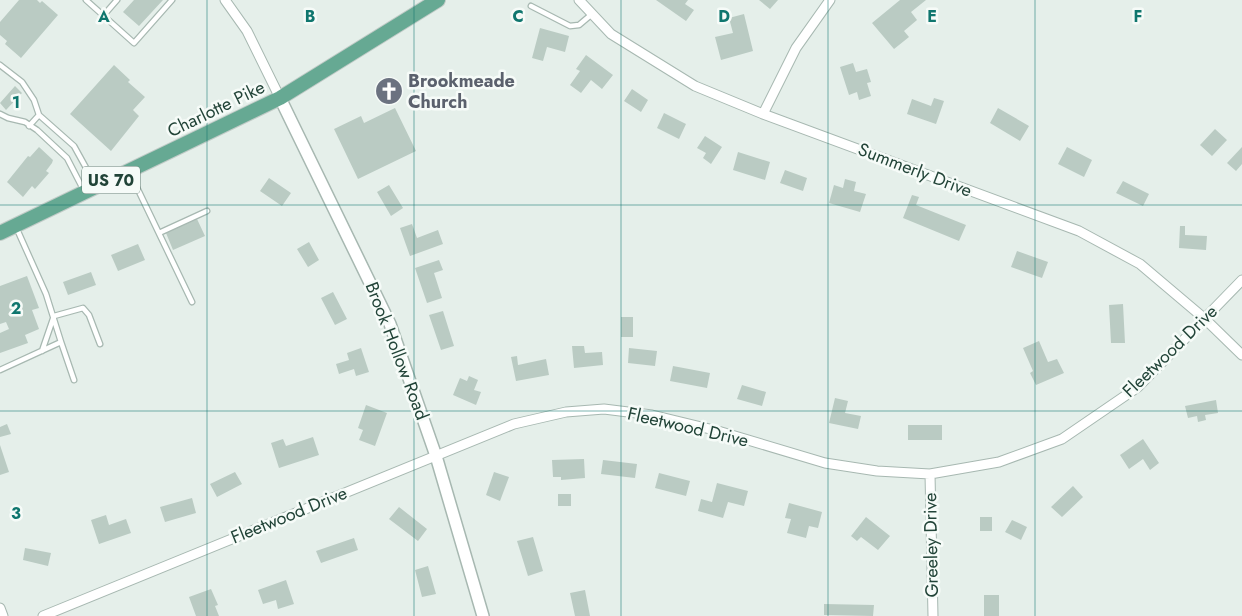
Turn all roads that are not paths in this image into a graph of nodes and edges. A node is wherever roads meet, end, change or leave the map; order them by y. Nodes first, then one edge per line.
1 (86, 0) edge
2 (117, 0) edge
3 (172, 0) edge
4 (225, 0) edge
5 (438, 0) edge
6 (578, 0) edge
7 (830, 0) edge
8 (531, 6) dead end
9 (592, 14) junction
10 (103, 16) junction
11 (0, 65) edge
12 (280, 98) junction
13 (0, 114) edge
14 (763, 114) junction
15 (38, 115) junction
16 (29, 126) junction
17 (130, 171) junction
18 (91, 190) junction
19 (208, 211) dead end
20 (15, 226) junction
21 (0, 233) edge
22 (159, 233) junction
23 (1242, 280) edge
24 (192, 302) dead end
25 (54, 316) junction
26 (1205, 319) junction
27 (61, 342) junction
28 (100, 344) dead end
29 (42, 351) junction
30 (1242, 355) edge
31 (0, 370) edge
32 (74, 380) dead end
33 (436, 456) junction
34 (930, 474) junction
35 (0, 608) edge
36 (4, 616) edge
37 (43, 616) edge
38 (483, 616) edge
39 (934, 616) edge

1 - 10 lane
2 - 10 lane
3 - 10 lane
4 - 12 street
5 - 12 main road, Charlotte Pike / US 70
6 - 9 street, Summerly Drive
7 - 14 street
8 - 9 lane
9 - 14 street, Summerly Drive
11 - 15 lane
12 - 17 main road, Charlotte Pike / US 70
12 - 33 street, Brook Hollow Road
13 - 16 lane
14 - 26 street, Summerly Drive
15 - 16 lane
15 - 18 lane
16 - 18 lane
17 - 18 main road, Charlotte Pike / US 70
17 - 22 lane
18 - 20 main road, Charlotte Pike / US 70
19 - 22 lane
20 - 21 main road, Charlotte Pike / US 70
20 - 25 lane
22 - 24 lane
23 - 26 street, Fleetwood Drive
25 - 27 lane
25 - 28 lane
25 - 29 lane
26 - 30 street, Summerly Drive
26 - 34 street, Fleetwood Drive
27 - 29 lane
27 - 32 lane
29 - 31 lane
33 - 34 street, Fleetwood Drive
33 - 37 street, Fleetwood Drive
33 - 38 street, Brook Hollow Road
34 - 39 street, Greeley Drive
35 - 36 street

